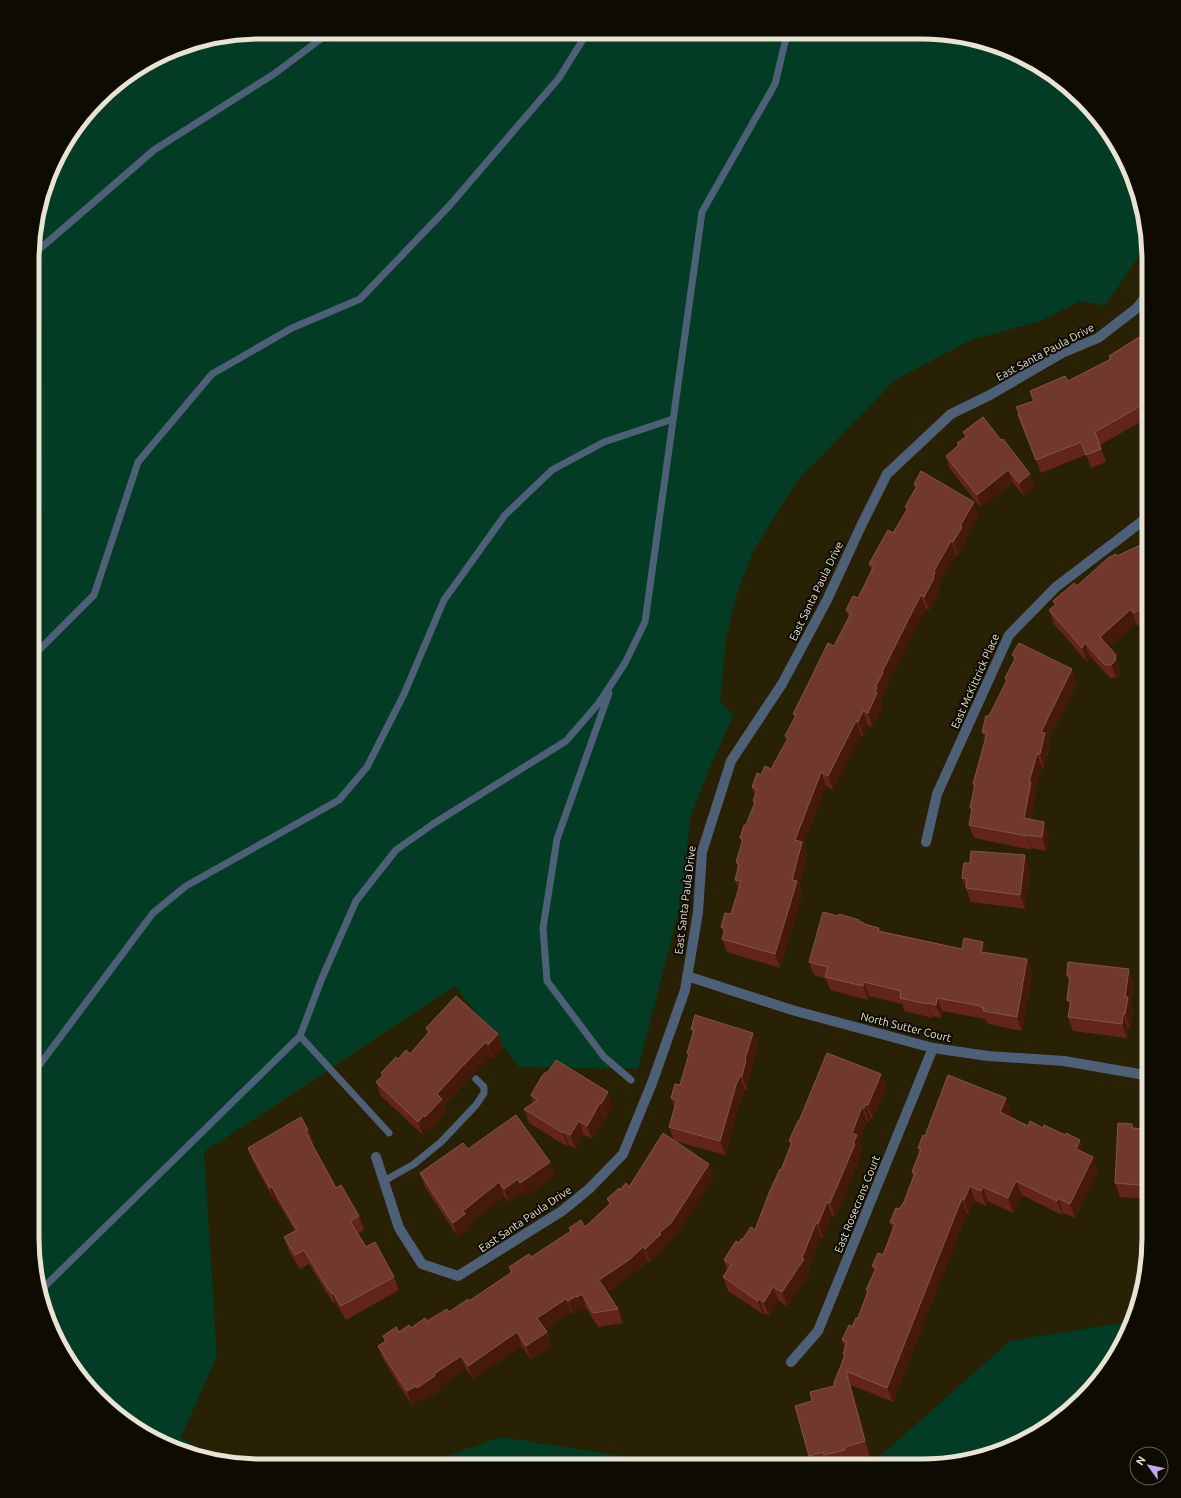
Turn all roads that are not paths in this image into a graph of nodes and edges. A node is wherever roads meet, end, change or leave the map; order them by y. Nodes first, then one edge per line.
1 (321, 39) edge
2 (583, 39) edge
3 (786, 39) edge
4 (39, 250) edge
5 (1142, 301) edge
6 (673, 419) junction
7 (1142, 521) edge
8 (39, 650) edge
9 (612, 683) junction
10 (926, 842) dead end
11 (687, 976) junction
12 (300, 1036) junction
13 (933, 1048) junction
14 (39, 1066) edge
15 (1142, 1074) edge
16 (476, 1079) dead end
17 (630, 1080) dead end
18 (389, 1133) dead end
19 (376, 1157) dead end
20 (384, 1180) junction
21 (45, 1287) edge
22 (791, 1362) dead end

1 - 4 lane
2 - 8 lane
3 - 6 lane
5 - 11 street, East Santa Paula Drive
6 - 9 lane
6 - 14 lane
7 - 10 street, East McKittrick Place
9 - 12 lane
9 - 17 lane
11 - 13 street, North Sutter Court
11 - 20 street, East Santa Paula Drive
12 - 18 lane
12 - 21 lane
13 - 15 street, North Sutter Court
13 - 22 street, East Rosecrans Court
16 - 20 lane
19 - 20 street, East Santa Paula Drive

